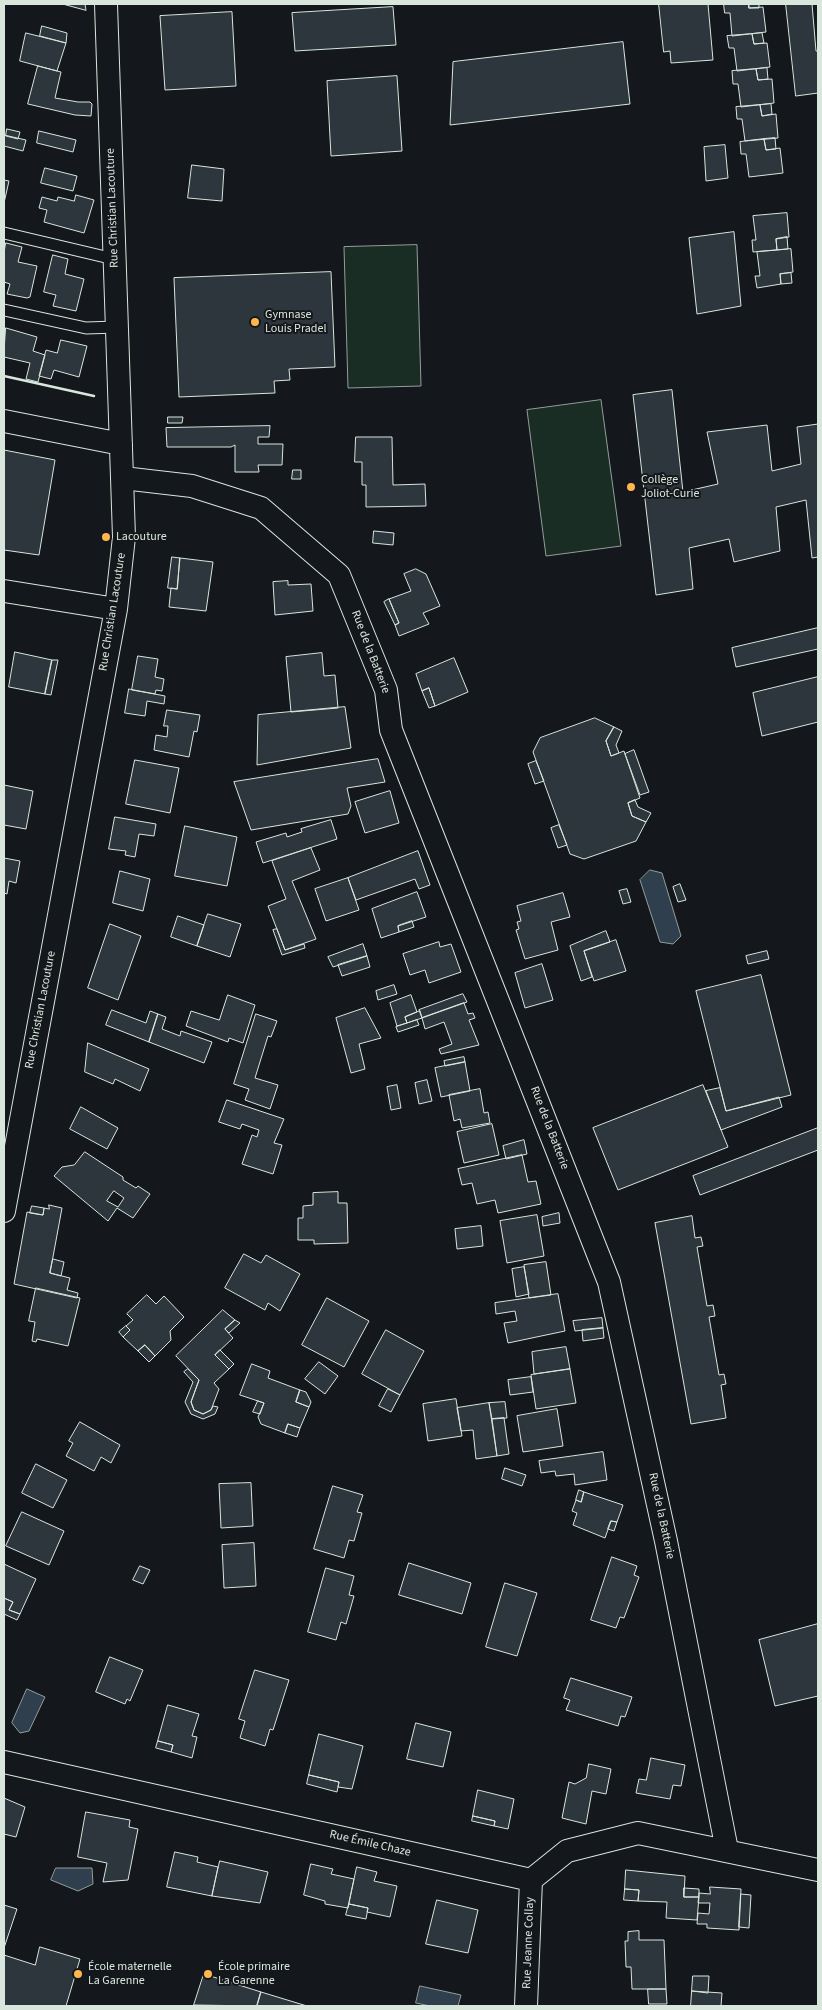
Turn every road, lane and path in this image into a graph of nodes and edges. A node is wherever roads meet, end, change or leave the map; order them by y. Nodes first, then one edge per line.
1 (106, 4) edge
2 (4, 233) edge
3 (114, 259) junction
4 (4, 310) edge
5 (117, 327) junction
6 (4, 421) edge
7 (121, 444) junction
8 (123, 478) junction
9 (4, 591) edge
10 (116, 609) junction
11 (4, 1211) edge
12 (4, 1762) edge
13 (727, 1850) junction
14 (818, 1870) edge
15 (531, 1880) junction
16 (526, 2006) edge

1 - 3 street, Rue Christian Lacouture
2 - 3 lane
3 - 5 street, Rue Christian Lacouture
4 - 5 lane
5 - 7 street, Rue Christian Lacouture
6 - 7 street
7 - 8 street, Rue Christian Lacouture
8 - 10 street, Rue Christian Lacouture
8 - 13 street, Rue de la Batterie
9 - 10 street
10 - 11 street, Rue Christian Lacouture
12 - 15 street, Rue Émile Chaze
13 - 14 street
13 - 15 street
15 - 16 street, Rue Jeanne Collay

